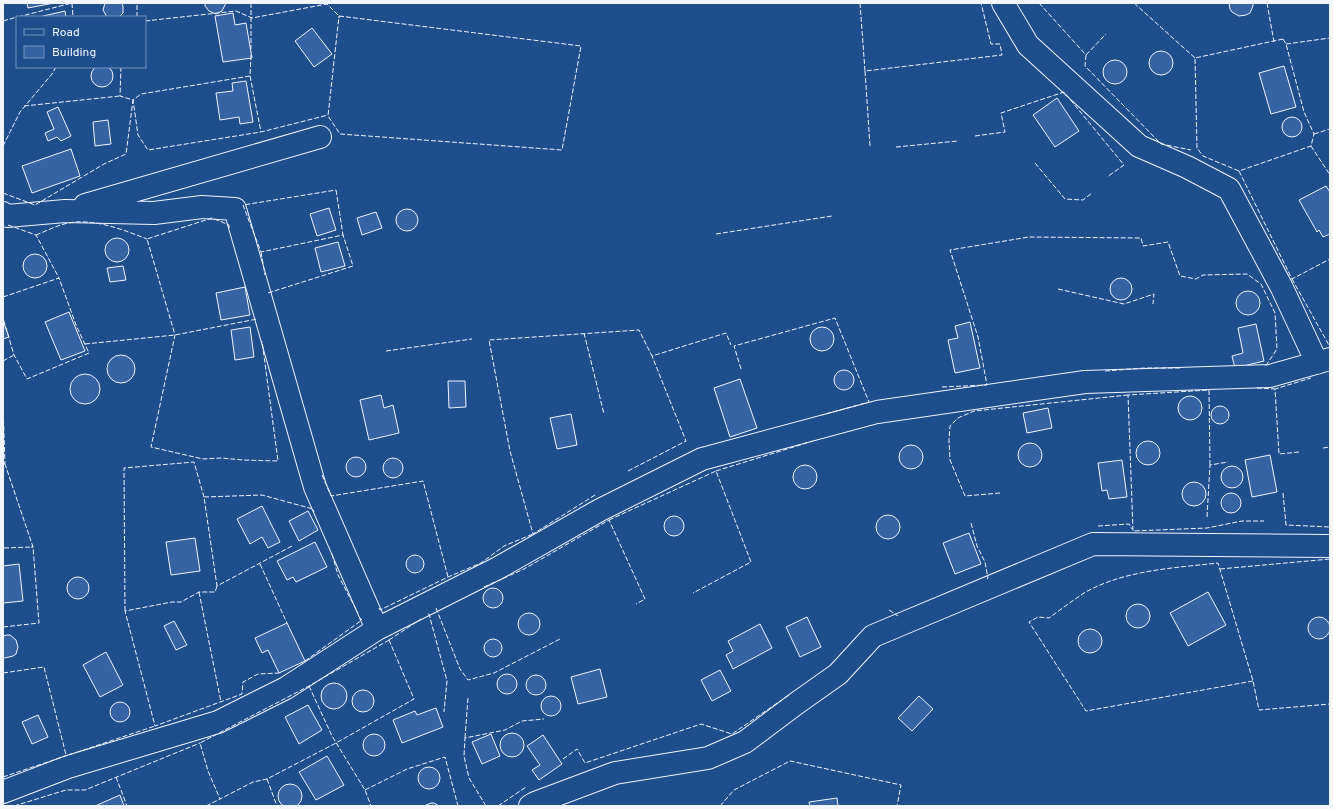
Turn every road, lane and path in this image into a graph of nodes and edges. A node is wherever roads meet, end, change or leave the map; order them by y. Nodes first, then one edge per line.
1 (1003, 3) edge
2 (320, 137) dead end
3 (65, 211) junction
4 (3, 213) edge
5 (1324, 361) edge
6 (1330, 546) edge
7 (377, 629) junction
8 (3, 792) edge
9 (535, 805) edge

1 - 5 street
2 - 3 street
3 - 4 street
3 - 7 street
5 - 7 street
6 - 9 street
7 - 8 street

